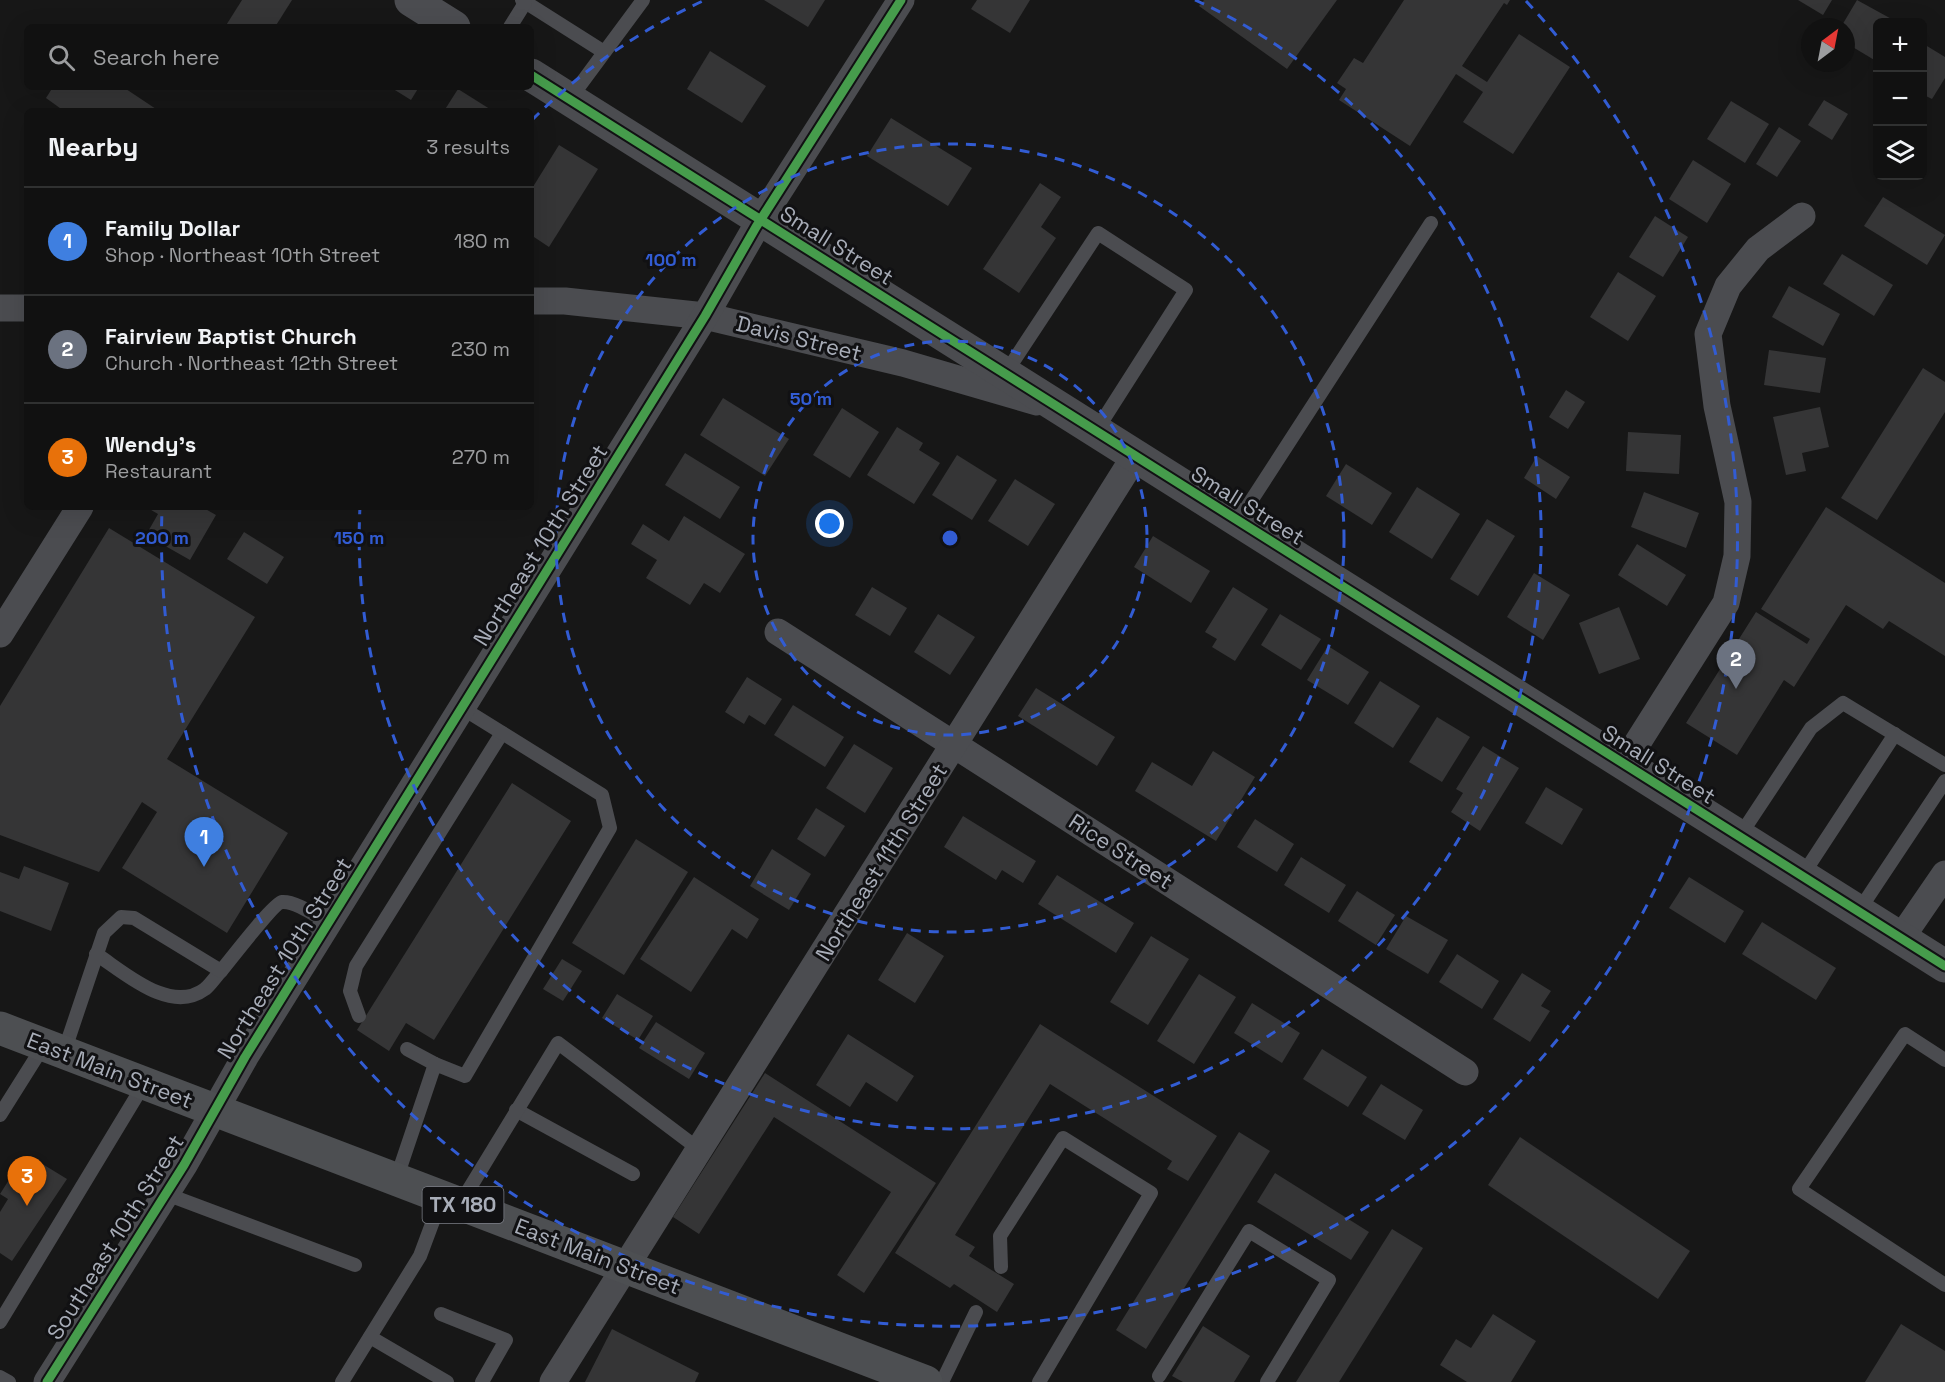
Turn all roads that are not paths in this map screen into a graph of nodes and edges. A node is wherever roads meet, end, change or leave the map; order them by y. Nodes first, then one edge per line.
1 (411, 0) edge
2 (644, 0) edge
3 (901, 0) edge
4 (523, 2) edge
5 (449, 24) edge
6 (512, 24) edge
7 (604, 52) junction
8 (534, 77) edge
9 (569, 100) junction
10 (1802, 216) dead end
11 (760, 220) junction
12 (1431, 223) dead end
13 (534, 302) edge
14 (0, 308) edge
15 (24, 308) edge
16 (705, 316) junction
17 (1005, 374) junction
18 (1062, 410) junction
19 (1096, 431) junction
20 (1135, 456) junction
21 (78, 510) edge
22 (1238, 521) junction
23 (778, 632) dead end
24 (0, 634) edge
25 (462, 708) junction
26 (502, 733) junction
27 (1895, 735) junction
28 (955, 745) junction
29 (1624, 764) junction
30 (1945, 765) edge
31 (1945, 781) edge
32 (1739, 837) junction
33 (1945, 873) edge
34 (1802, 876) junction
35 (1858, 912) junction
36 (328, 923) junction
37 (1901, 939) junction
38 (96, 954) junction
39 (1945, 966) edge
40 (221, 971) junction
41 (359, 1016) dead end
42 (0, 1028) edge
43 (54, 1049) junction
44 (407, 1049) dead end
45 (1945, 1060) edge
46 (435, 1064) junction
47 (1465, 1072) dead end
48 (144, 1084) junction
49 (516, 1110) junction
50 (215, 1111) junction
51 (0, 1115) edge
52 (700, 1150) junction
53 (633, 1173) dead end
54 (396, 1180) junction
55 (166, 1194) junction
56 (451, 1201) junction
57 (355, 1265) dead end
58 (627, 1267) junction
59 (1001, 1267) dead end
60 (1945, 1286) edge
61 (976, 1312) dead end
62 (441, 1314) dead end
63 (0, 1322) edge
64 (370, 1337) junction
65 (892, 1376) edge
66 (1159, 1376) dead end
67 (0, 1377) edge
68 (9, 1382) edge
69 (47, 1382) edge
70 (342, 1382) edge
71 (447, 1382) edge
72 (482, 1382) edge
73 (553, 1382) edge
74 (926, 1382) edge
75 (942, 1382) edge
76 (1039, 1382) edge
77 (1267, 1382) edge

1 - 5 street
2 - 7 lane
3 - 11 street, Northeast 10th Street
4 - 6 lane
4 - 7 lane
7 - 9 lane
8 - 9 street, Small Street
9 - 11 street, Small Street
10 - 29 street
11 - 16 street, Northeast 10th Street
11 - 17 street, Small Street
12 - 22 lane
13 - 16 street, Davis Street
14 - 15 street
16 - 18 street, Davis Street
16 - 25 street, Northeast 10th Street
17 - 18 street, Small Street
17 - 19 lane
18 - 19 street, Small Street
19 - 20 street, Small Street
20 - 22 street, Small Street
20 - 28 street, Northeast 11th Street
21 - 24 street
22 - 29 street, Small Street
23 - 28 street, Rice Street
25 - 26 lane
25 - 36 street, Northeast 10th Street
26 - 41 lane
26 - 46 lane
27 - 30 lane
27 - 32 lane
27 - 34 lane
28 - 47 street, Rice Street
28 - 52 street, Northeast 11th Street
29 - 32 street, Small Street
31 - 35 lane
32 - 34 street, Small Street
33 - 37 street
34 - 35 street, Small Street
35 - 37 street, Small Street
36 - 40 lane
36 - 50 street, Northeast 10th Street
37 - 39 street, Small Street
38 - 40 lane
38 - 40 lane
38 - 43 lane
42 - 43 main road, East Main Street / TX 180
43 - 48 main road, East Main Street / TX 180
43 - 51 lane
44 - 46 lane
45 - 60 lane
46 - 54 lane
48 - 50 main road, East Main Street / TX 180
48 - 63 lane
49 - 52 lane
49 - 53 lane
49 - 56 lane
50 - 54 main road, East Main Street / TX 180
50 - 55 street, Southeast 10th Street
52 - 58 street, Northeast 11th Street
54 - 56 main road, East Main Street / TX 180
55 - 57 lane
55 - 69 street, Southeast 10th Street
56 - 58 main road, East Main Street / TX 180
56 - 64 lane
58 - 65 main road, East Main Street / TX 180
58 - 73 street, Northeast 11th Street
59 - 76 lane
61 - 75 lane
62 - 72 lane
64 - 70 lane
64 - 71 lane
65 - 74 main road, East Main Street / TX 180
66 - 77 lane
67 - 68 lane

